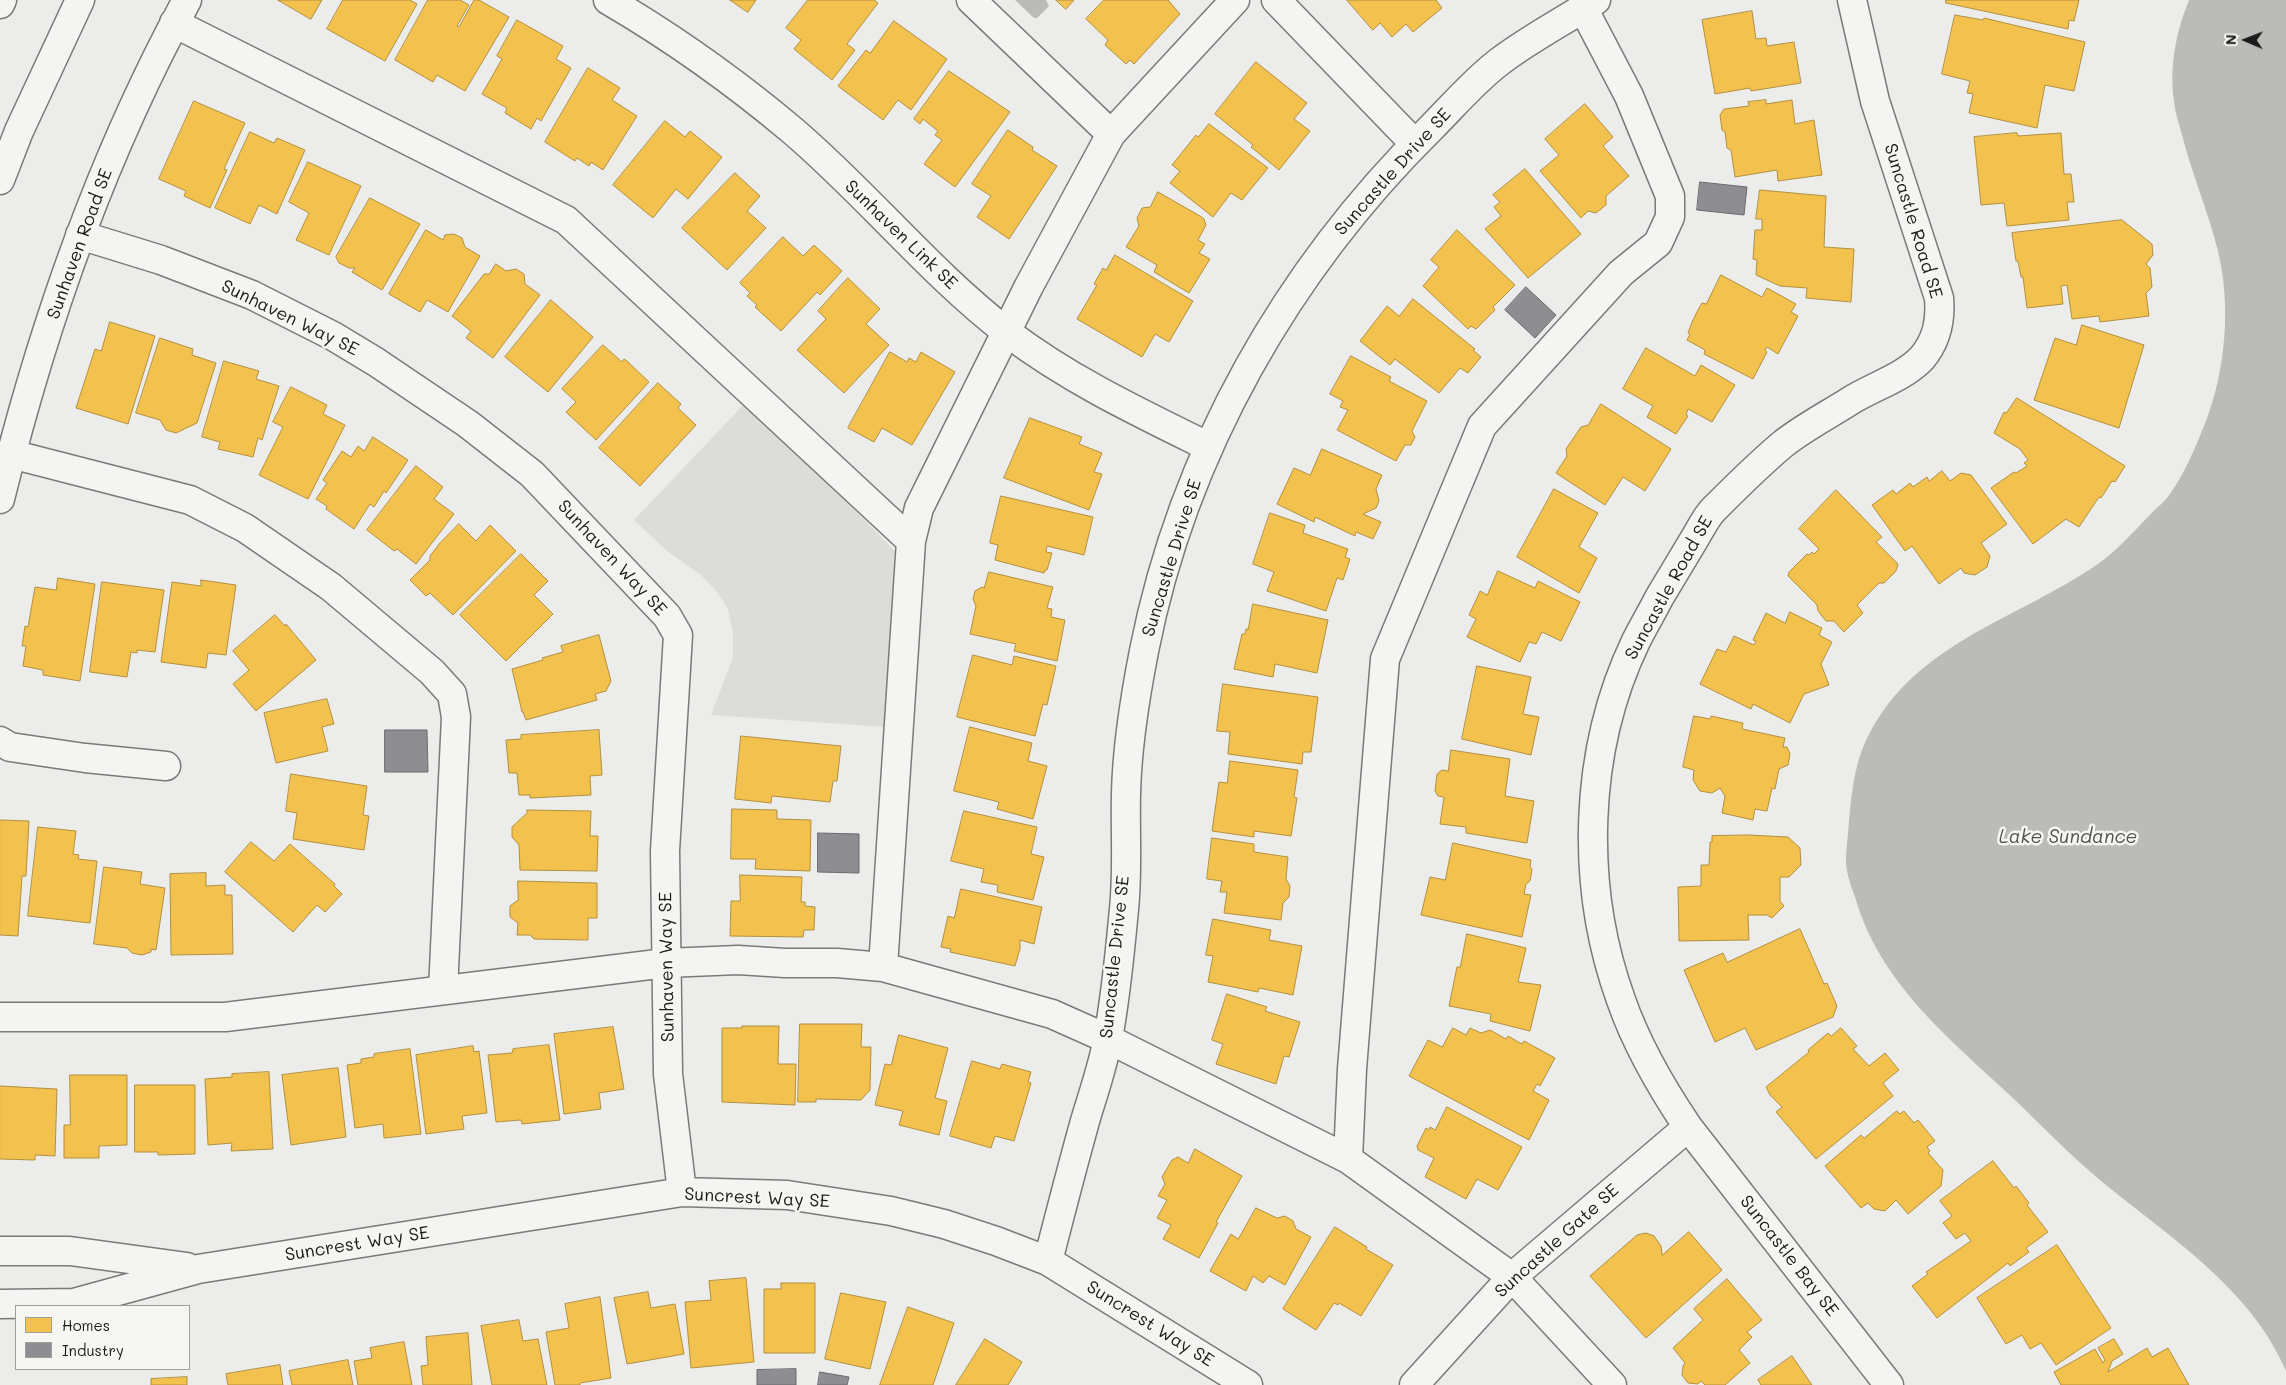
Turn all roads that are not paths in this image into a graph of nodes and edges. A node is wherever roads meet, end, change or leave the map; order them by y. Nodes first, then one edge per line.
1 (2, 0) edge
2 (80, 0) edge
3 (608, 0) edge
4 (971, 0) edge
5 (1235, 0) edge
6 (1276, 0) edge
7 (1852, 0) edge
8 (0, 4) edge
9 (1589, 4) edge
10 (181, 11) edge
11 (1112, 134) junction
12 (1415, 144) junction
13 (0, 180) edge
14 (80, 235) junction
15 (1008, 332) junction
16 (1209, 447) junction
17 (11, 454) junction
18 (0, 499) edge
19 (911, 541) junction
20 (0, 741) edge
21 (166, 766) dead end
22 (666, 963) junction
23 (883, 967) junction
24 (443, 990) junction
25 (0, 1017) edge
26 (1108, 1039) junction
27 (1688, 1127) junction
28 (1348, 1158) junction
29 (682, 1192) junction
30 (0, 1252) edge
31 (1048, 1261) junction
32 (198, 1269) junction
33 (1512, 1277) junction
34 (0, 1304) edge
35 (1248, 1385) edge
36 (1414, 1385) edge
37 (1612, 1385) edge
38 (1889, 1385) edge

1 - 8 street
2 - 13 street
3 - 15 street, Sunhaven Link SE
4 - 11 street
5 - 11 street
6 - 12 street
7 - 27 street, Suncastle Road SE
9 - 12 street, Suncastle Drive SE
9 - 28 street
10 - 14 street, Sunhaven Road SE
10 - 19 street
11 - 15 street
12 - 16 street, Suncastle Drive SE
14 - 17 street, Sunhaven Road SE
14 - 22 street, Sunhaven Way SE
15 - 16 street, Sunhaven Link SE
15 - 19 street
16 - 26 street, Suncastle Drive SE
17 - 18 street, Sunhaven Road SE
17 - 24 street
19 - 23 street
20 - 21 street
22 - 23 street
22 - 24 street
22 - 29 street, Sunhaven Way SE
23 - 26 street
24 - 25 street
26 - 28 street
26 - 31 street, Suncastle Drive SE
27 - 33 street, Suncastle Gate SE
27 - 38 street, Suncastle Bay SE
28 - 33 street
29 - 31 street, Suncrest Way SE
29 - 32 street, Suncrest Way SE
30 - 32 street, Suncrest Way SE
31 - 35 street, Suncrest Way SE
32 - 34 street, Suncrest Way SE
33 - 36 street, Suncastle Gate SE
33 - 37 street

